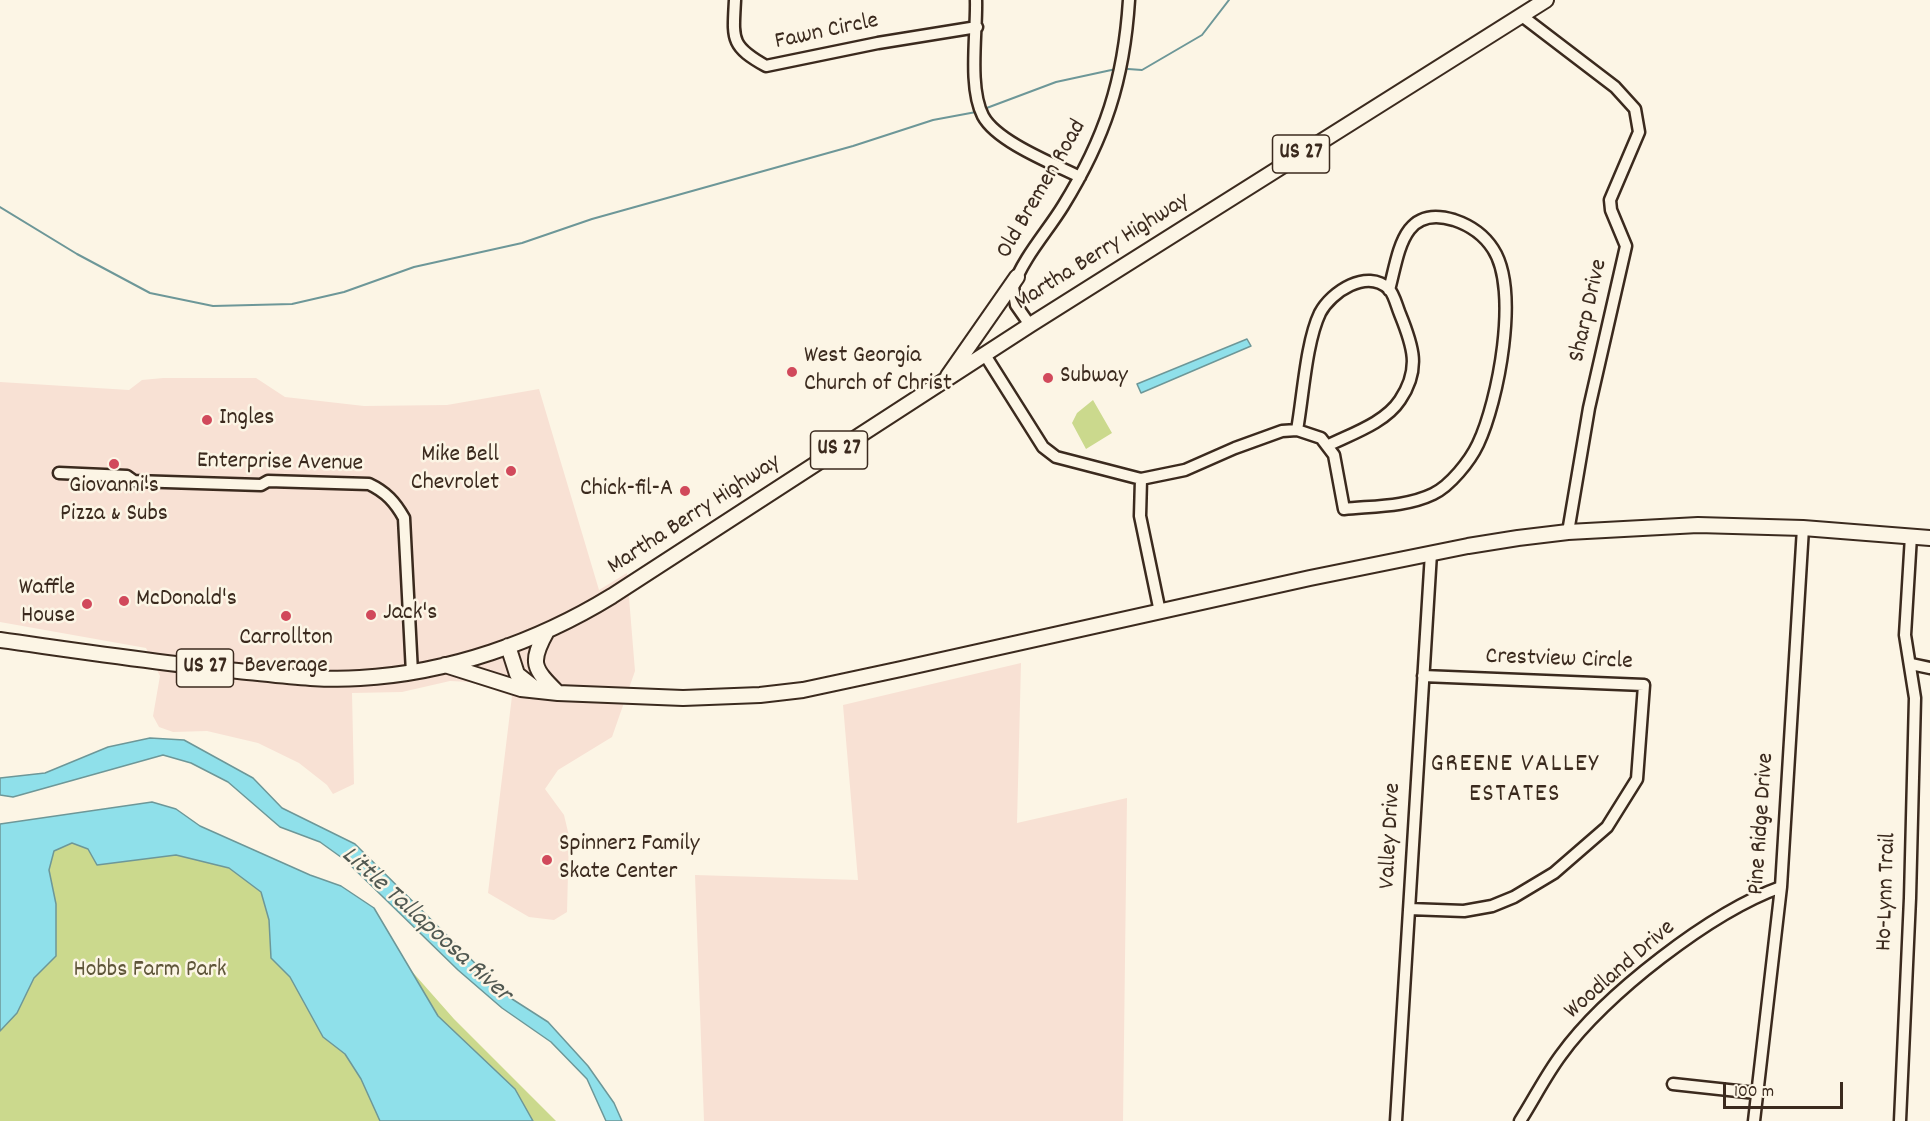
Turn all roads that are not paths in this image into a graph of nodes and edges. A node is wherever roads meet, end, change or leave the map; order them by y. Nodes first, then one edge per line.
1 (735, 0) edge
2 (976, 0) edge
3 (1129, 0) edge
4 (1546, 0) edge
5 (1522, 16) junction
6 (976, 27) junction
7 (1080, 177) junction
8 (1017, 277) junction
9 (1389, 290) junction
10 (1030, 325) junction
11 (985, 355) junction
12 (945, 381) junction
13 (1297, 430) junction
14 (1327, 446) junction
15 (59, 473) dead end
16 (1141, 479) junction
17 (1803, 528) junction
18 (1568, 532) junction
19 (1911, 536) junction
20 (1930, 538) edge
21 (1431, 553) junction
22 (1160, 612) junction
23 (547, 631) junction
24 (0, 640) edge
25 (508, 646) junction
26 (1911, 664) junction
27 (445, 665) junction
28 (1930, 668) edge
29 (412, 673) junction
30 (1423, 676) junction
31 (521, 685) junction
32 (558, 693) junction
33 (1781, 887) junction
34 (1409, 909) junction
35 (1673, 1084) dead end
36 (1756, 1093) junction
37 (1396, 1121) edge
38 (1520, 1121) edge
39 (1754, 1121) edge
40 (1900, 1121) edge

1 - 6 street, Fawn Circle
2 - 6 street
3 - 7 street, Old Bremen Road
4 - 5 main road, Martha Berry Highway / US 27
5 - 10 main road, Martha Berry Highway / US 27
5 - 18 street, Sharp Drive
6 - 7 street
7 - 8 street, Old Bremen Road
8 - 10 street, Old Bremen Road
8 - 12 main road
9 - 13 street
9 - 14 street
9 - 14 street
10 - 11 main road, Martha Berry Highway / US 27
11 - 12 main road, Martha Berry Highway / US 27
11 - 16 street
12 - 23 main road, Martha Berry Highway / US 27
13 - 14 street
13 - 16 street
15 - 29 street, Enterprise Avenue
16 - 22 street
17 - 18 main road
17 - 19 main road
17 - 33 street, Pine Ridge Drive
18 - 21 main road
19 - 20 main road
19 - 26 street, Ho-Lynn Trail
21 - 22 main road
21 - 30 street, Valley Drive
22 - 32 main road
23 - 25 main road, Martha Berry Highway / US 27
23 - 32 main road
24 - 29 main road, Martha Berry Highway / US 27
25 - 27 main road, Martha Berry Highway / US 27
25 - 31 main road
26 - 28 street
26 - 40 street, Ho-Lynn Trail
27 - 29 main road, Martha Berry Highway / US 27
27 - 31 main road
30 - 34 street, Valley Drive
30 - 34 street, Crestview Circle
31 - 32 main road
33 - 36 street, Pine Ridge Drive
33 - 38 street, Woodland Drive
34 - 37 street, Valley Drive
35 - 36 street
36 - 39 street, Pine Ridge Drive

